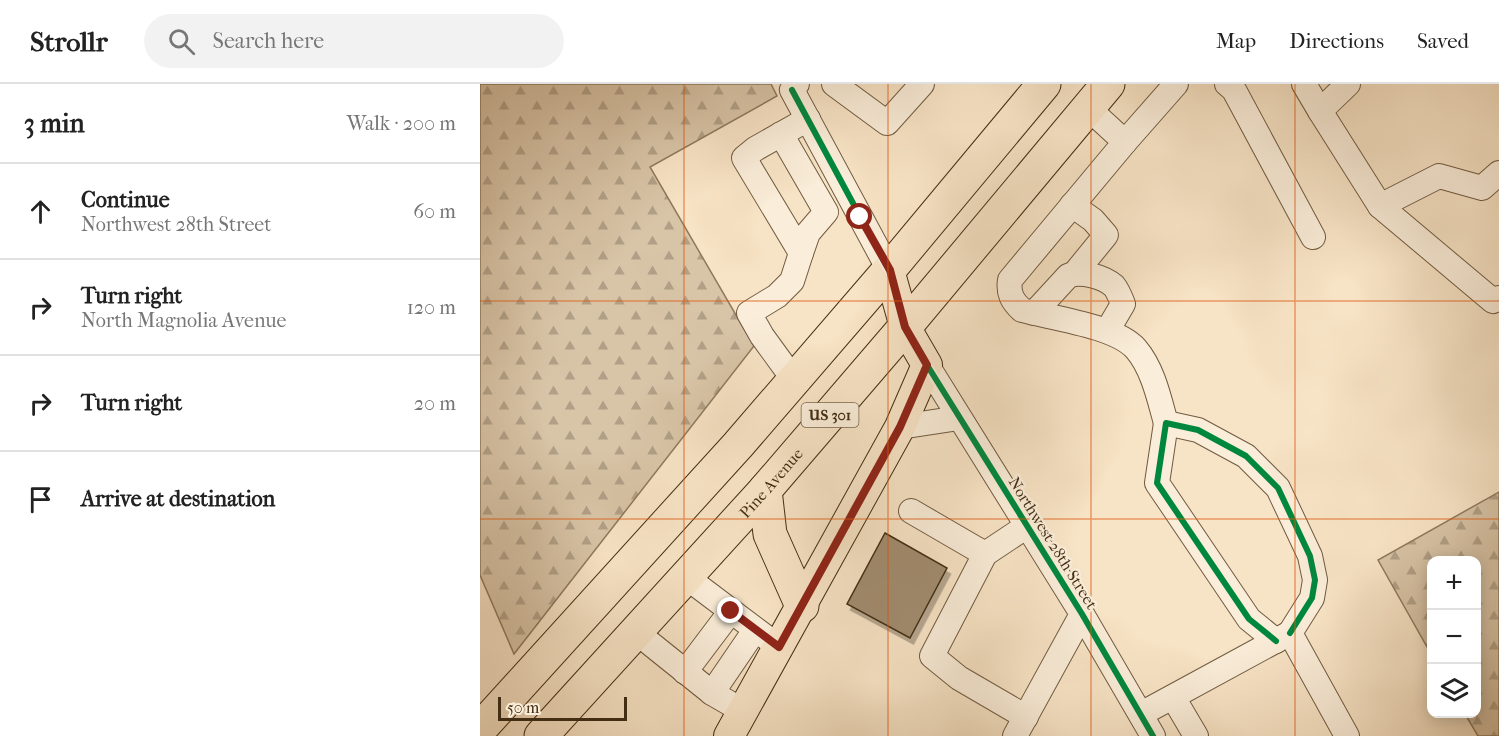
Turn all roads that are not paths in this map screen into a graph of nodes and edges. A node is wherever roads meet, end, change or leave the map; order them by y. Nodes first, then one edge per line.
1 (834, 84) edge
2 (922, 84) edge
3 (1044, 84) edge
4 (1176, 84) edge
5 (1227, 84) edge
6 (1304, 84) edge
7 (1348, 84) edge
8 (794, 87) edge
9 (1098, 96) edge
10 (1320, 111) junction
11 (808, 119) junction
12 (781, 134) junction
13 (1125, 142) junction
14 (1499, 173) edge
15 (851, 199) junction
16 (1072, 205) junction
17 (1380, 206) junction
18 (826, 212) junction
19 (1312, 237) dead end
20 (801, 253) junction
21 (890, 270) junction
22 (1075, 273) junction
23 (1499, 298) edge
24 (1034, 313) junction
25 (905, 327) junction
26 (1110, 332) junction
27 (927, 365) junction
28 (794, 380) junction
29 (959, 418) junction
30 (1166, 423) junction
31 (900, 427) junction
32 (765, 490) junction
33 (912, 511) dead end
34 (1027, 526) junction
35 (985, 554) junction
36 (686, 577) junction
37 (802, 606) junction
38 (731, 611) junction
39 (1082, 614) junction
40 (755, 630) junction
41 (636, 632) junction
42 (1283, 637) junction
43 (779, 647) junction
44 (685, 672) junction
45 (712, 693) junction
46 (1173, 697) junction
47 (1141, 714) junction
48 (736, 724) edge
49 (1020, 726) edge
50 (480, 729) edge
51 (541, 736) edge
52 (1153, 736) edge
53 (1196, 736) edge
54 (1347, 736) edge

1 - 2 street
3 - 21 highway, US 301
4 - 13 street
5 - 19 street
6 - 10 street
7 - 10 street
8 - 11 street, Northwest 28th Street
9 - 13 street
9 - 25 highway, Pine Avenue / US 301
10 - 17 street
11 - 12 street
11 - 15 street, Northwest 28th Street
12 - 18 street
12 - 20 street
13 - 16 street
14 - 17 street
15 - 18 street
15 - 21 street, Northwest 28th Street
16 - 22 street
16 - 24 street
17 - 23 street
18 - 20 street
20 - 28 street
21 - 25 main road, Northwest 28th Street
21 - 28 highway, US 301
22 - 24 street
22 - 26 street
24 - 26 street
25 - 27 main road, Northwest 28th Street
25 - 32 highway, Pine Avenue / US 301
26 - 30 street
27 - 29 street, Northwest 28th Street
27 - 31 main road
28 - 50 highway, US 301
29 - 31 street
29 - 34 street, Northwest 28th Street
30 - 42 street
30 - 42 street
31 - 37 main road
32 - 36 highway, Pine Avenue / US 301
32 - 37 highway
33 - 35 street
34 - 35 street
34 - 39 street, Northwest 28th Street
35 - 49 street
36 - 38 street
36 - 41 highway, Pine Avenue / US 301
37 - 43 main road
38 - 40 street
38 - 44 street
39 - 47 street, Northwest 28th Street
39 - 49 street
40 - 43 street
40 - 45 street
41 - 44 street
41 - 51 highway, Pine Avenue / US 301
42 - 46 street
42 - 54 street
43 - 48 main road
44 - 45 street
45 - 48 street
46 - 47 street
46 - 53 street
47 - 52 street, Northwest 28th Street

